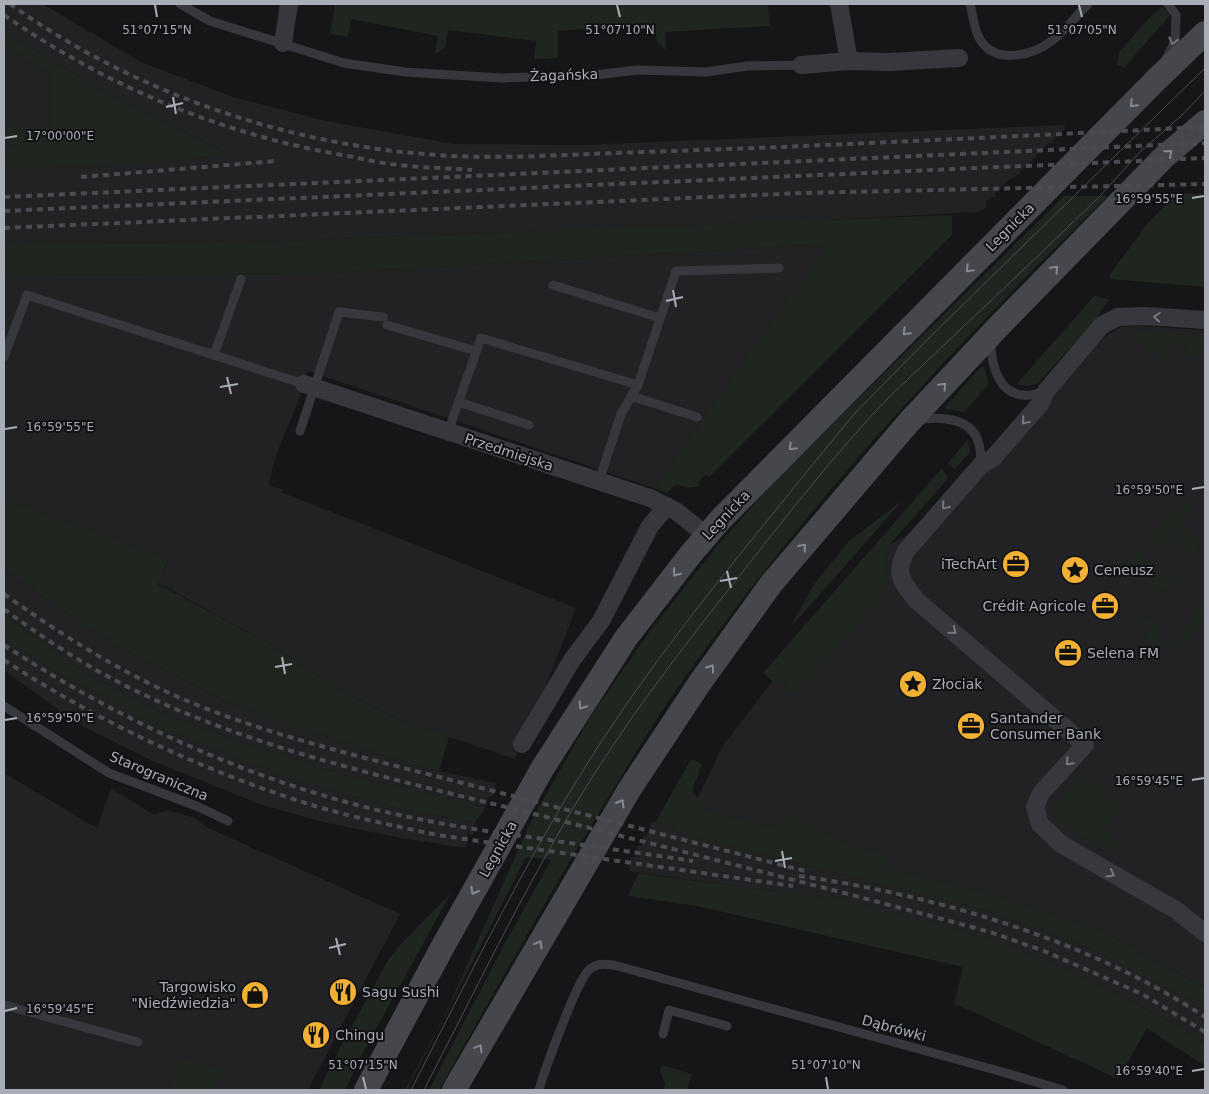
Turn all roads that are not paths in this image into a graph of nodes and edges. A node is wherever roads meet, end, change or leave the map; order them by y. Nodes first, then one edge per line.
1 (180, 4) edge
2 (290, 4) edge
3 (838, 4) edge
4 (970, 4) edge
5 (1088, 4) edge
6 (1168, 4) edge
7 (1205, 33) edge
8 (283, 43) junction
9 (959, 58) dead end
10 (849, 61) junction
11 (801, 65) joint
12 (1157, 79) junction
13 (1205, 122) edge
14 (779, 268) dead end
15 (241, 279) dead end
16 (553, 286) dead end
17 (660, 318) junction
18 (1205, 320) edge
19 (991, 336) junction
20 (476, 351) junction
21 (214, 355) junction
22 (4, 356) edge
23 (638, 385) junction
24 (309, 386) junction
25 (1046, 391) junction
26 (632, 396) junction
27 (459, 402) junction
28 (697, 416) dead end
29 (910, 422) junction
30 (529, 424) dead end
31 (300, 431) dead end
32 (448, 432) junction
33 (981, 465) junction
34 (599, 482) junction
35 (666, 506) junction
36 (706, 535) junction
37 (4, 706) edge
38 (522, 744) dead end
39 (228, 821) dead end
40 (1205, 933) edge
41 (4, 1005) edge
42 (727, 1026) dead end
43 (663, 1034) dead end
44 (138, 1042) dead end
45 (366, 1090) edge
46 (454, 1090) edge
47 (539, 1090) edge
48 (1063, 1090) edge

1 - 8 lane, Żagańska
2 - 8 street
3 - 10 street
4 - 5 lane
6 -> 12 lane
7 - 12 main road, Legnicka
8 - 11 lane, Żagańska
9 - 10 street, Żagańska
10 - 11 street, Żagańska
12 -> 36 main road, Legnicka
19 -> 13 main road
14 - 17 lane
15 - 21 lane
16 - 17 lane
17 - 23 lane
18 -> 25 street
19 - 25 lane
29 -> 19 main road
20 - 23 lane
20 - 24 lane
20 - 27 lane
21 - 22 lane
21 - 24 lane
23 - 26 lane
24 - 31 lane
24 - 32 street, Przedmiejska
25 -> 33 street
26 - 28 lane
26 - 34 lane
27 - 30 lane
27 - 32 lane
29 - 33 lane
46 -> 29 main road
32 - 34 street, Przedmiejska
33 -> 40 street
34 - 35 street, Przedmiejska
35 - 36 street, Przedmiejska
35 - 38 street
36 -> 45 main road, Legnicka
37 - 39 lane, Starograniczna
41 - 44 lane
42 - 43 lane
47 - 48 lane, Dąbrówki

